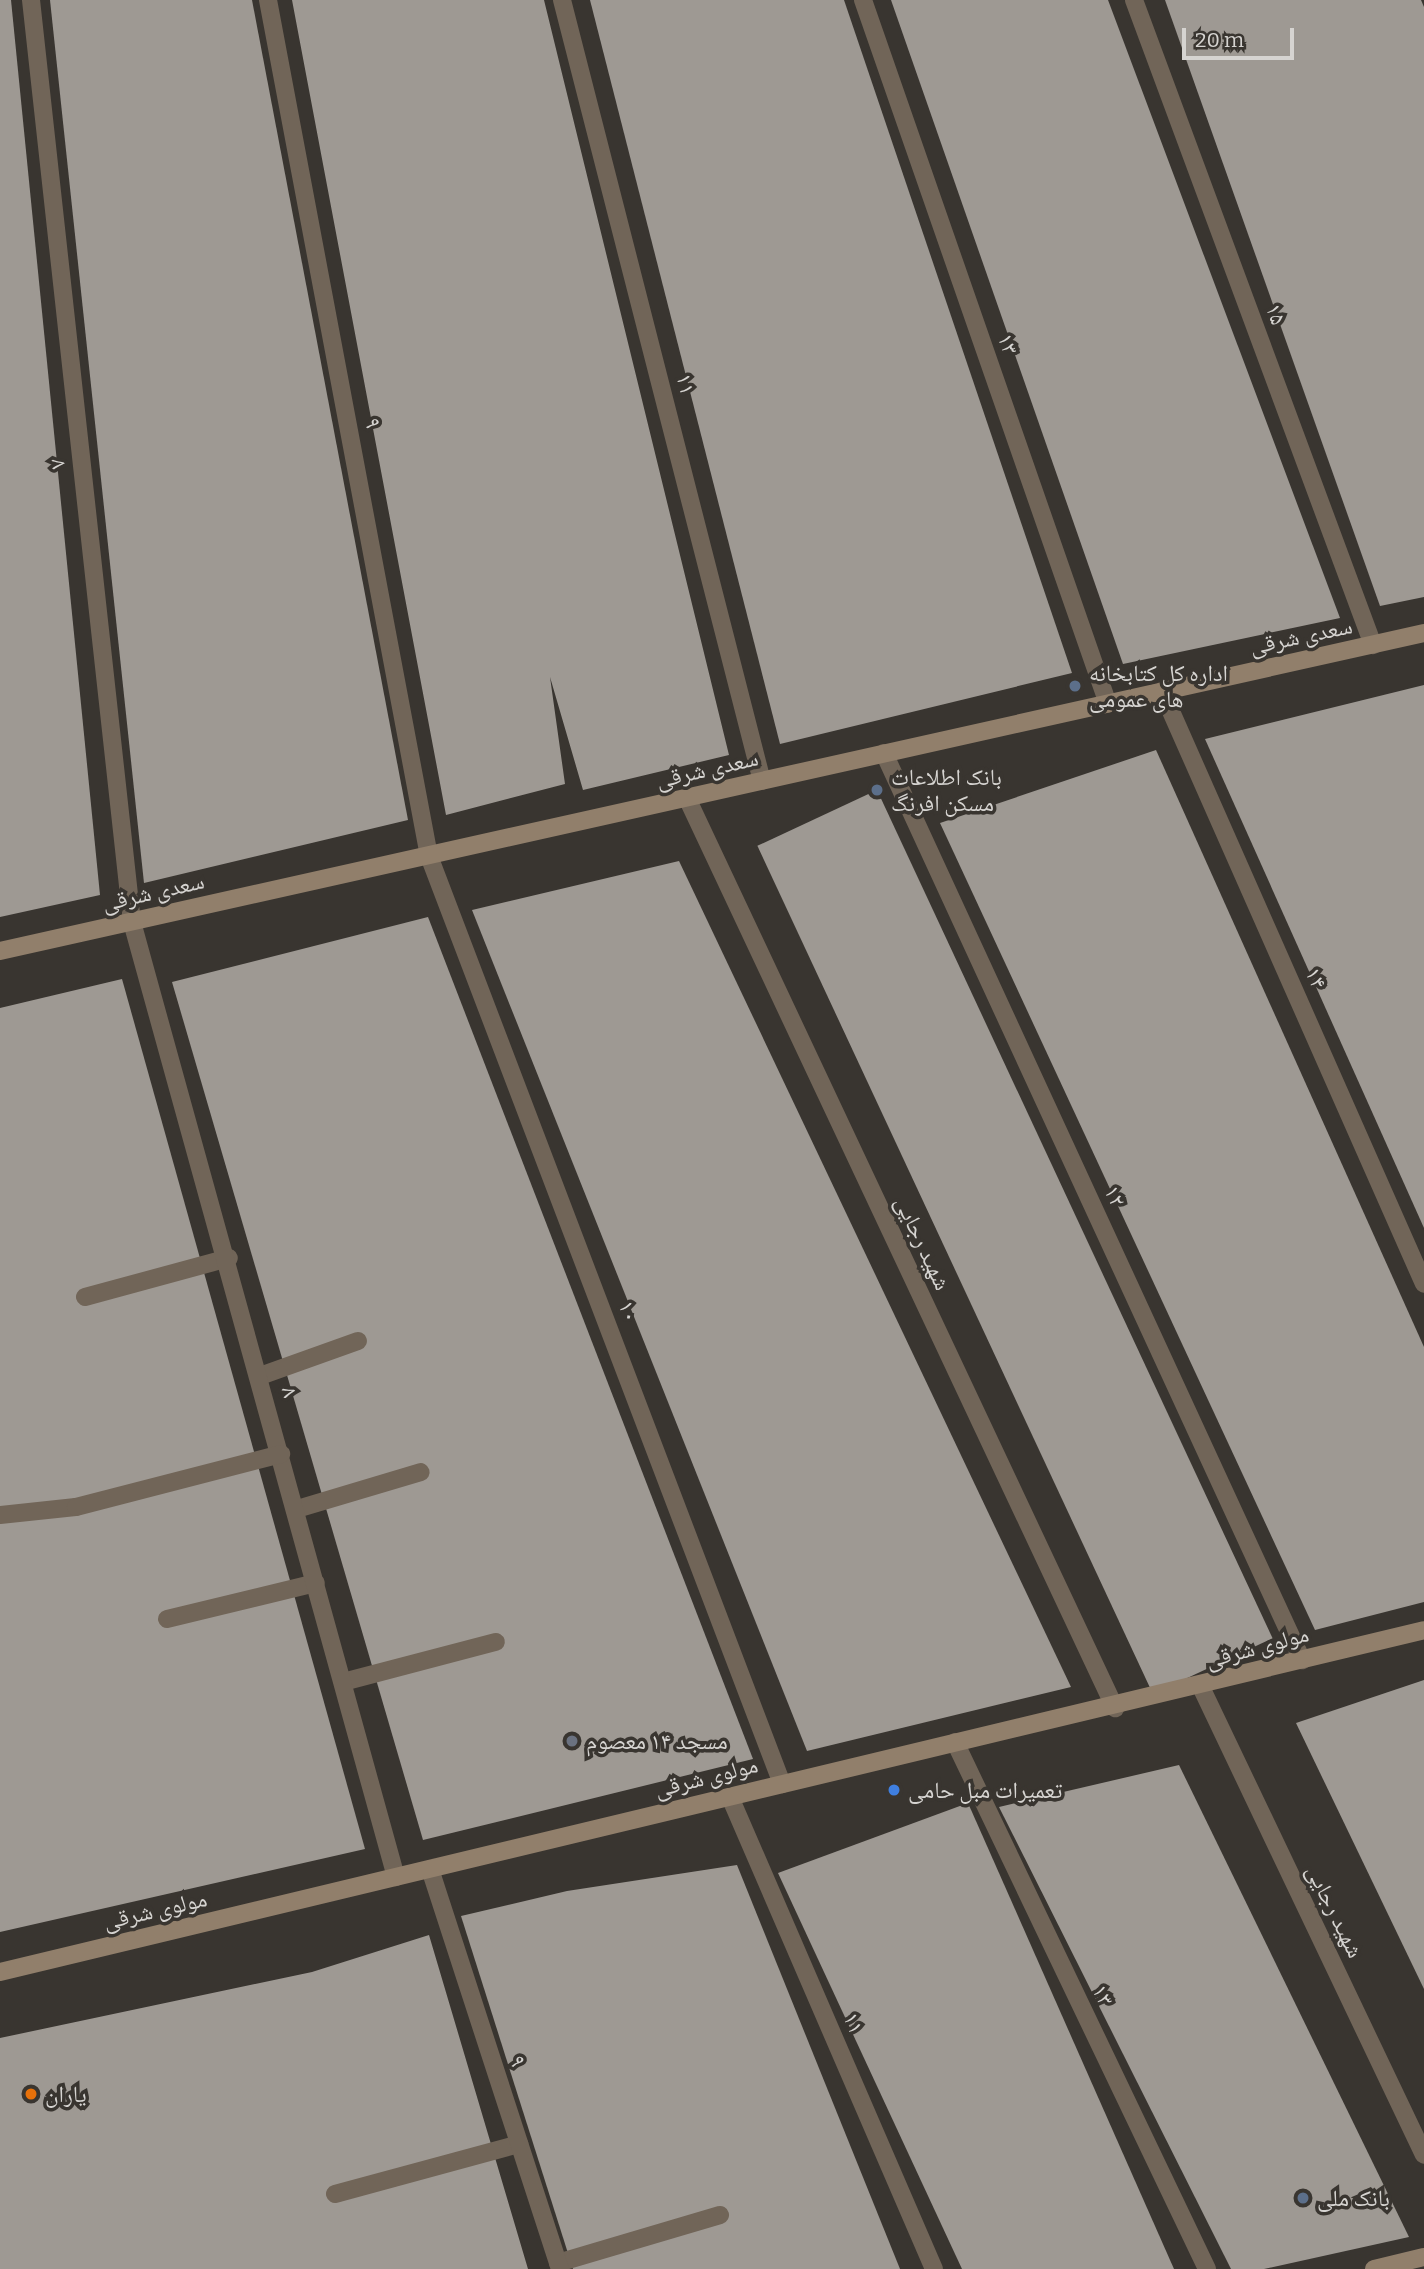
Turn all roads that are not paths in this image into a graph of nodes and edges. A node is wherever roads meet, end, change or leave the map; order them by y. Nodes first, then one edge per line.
1 (31, 0) edge
2 (268, 0) edge
3 (562, 0) edge
4 (863, 0) edge
5 (1134, 0) edge
6 (1424, 633) edge
7 (1373, 645) junction
8 (1162, 691) junction
9 (1108, 704) junction
10 (884, 754) junction
11 (762, 781) junction
12 (687, 798) junction
13 (429, 856) junction
14 (132, 922) junction
15 (0, 951) edge
16 (229, 1258) junction
17 (1424, 1284) edge
18 (85, 1297) dead end
19 (358, 1341) dead end
20 (260, 1376) junction
21 (281, 1454) junction
22 (421, 1472) dead end
23 (297, 1509) junction
24 (0, 1516) edge
25 (316, 1583) junction
26 (167, 1619) dead end
27 (1424, 1630) edge
28 (496, 1642) dead end
29 (1302, 1660) junction
30 (343, 1682) junction
31 (1201, 1687) junction
32 (1115, 1708) junction
33 (955, 1742) junction
34 (782, 1784) junction
35 (730, 1797) junction
36 (430, 1869) junction
37 (396, 1877) junction
38 (0, 1972) edge
39 (519, 2144) junction
40 (1424, 2155) edge
41 (335, 2194) dead end
42 (720, 2215) dead end
43 (1424, 2258) edge
44 (559, 2266) edge
45 (934, 2269) edge
46 (1207, 2269) edge
47 (1374, 2269) edge

1 - 14 street, ۷
2 - 13 street, ۹
3 - 11 street, ۱۱
4 - 9 street, ۱۳
5 - 7 street, ۱۵
6 - 7 main road, سعدی شرقی
7 - 8 main road, سعدی شرقی
8 - 9 main road, سعدی شرقی
8 - 17 street, ۱۴
9 - 10 main road, سعدی شرقی
10 - 11 main road, سعدی شرقی
10 - 29 street, ۱۲
11 - 12 main road, سعدی شرقی
12 - 13 main road, سعدی شرقی
12 - 32 street, شهید رجایی
13 - 14 main road, سعدی شرقی
13 - 34 street, ۱۰
14 - 15 main road, سعدی شرقی
14 - 16 street, ۸
16 - 18 street
16 - 20 street, ۸
19 - 20 street
20 - 21 street, ۸
21 - 23 street, ۸
21 - 24 street
22 - 23 street
23 - 25 street, ۸
25 - 26 street
25 - 30 street, ۸
27 - 29 main road, مولوی شرقی
28 - 30 street
29 - 31 main road, مولوی شرقی
30 - 37 street, ۸
31 - 32 main road, مولوی شرقی
31 - 40 street, شهید رجایی
32 - 33 main road, مولوی شرقی
33 - 34 main road, مولوی شرقی
33 - 46 street, ۱۳
34 - 35 main road, مولوی شرقی
35 - 36 main road, مولوی شرقی
35 - 45 street, ۱۱
36 - 37 main road, مولوی شرقی
36 - 39 street, ۹
37 - 38 main road, مولوی شرقی
39 - 41 street
39 - 44 street, ۹
42 - 44 street
43 - 47 main road

